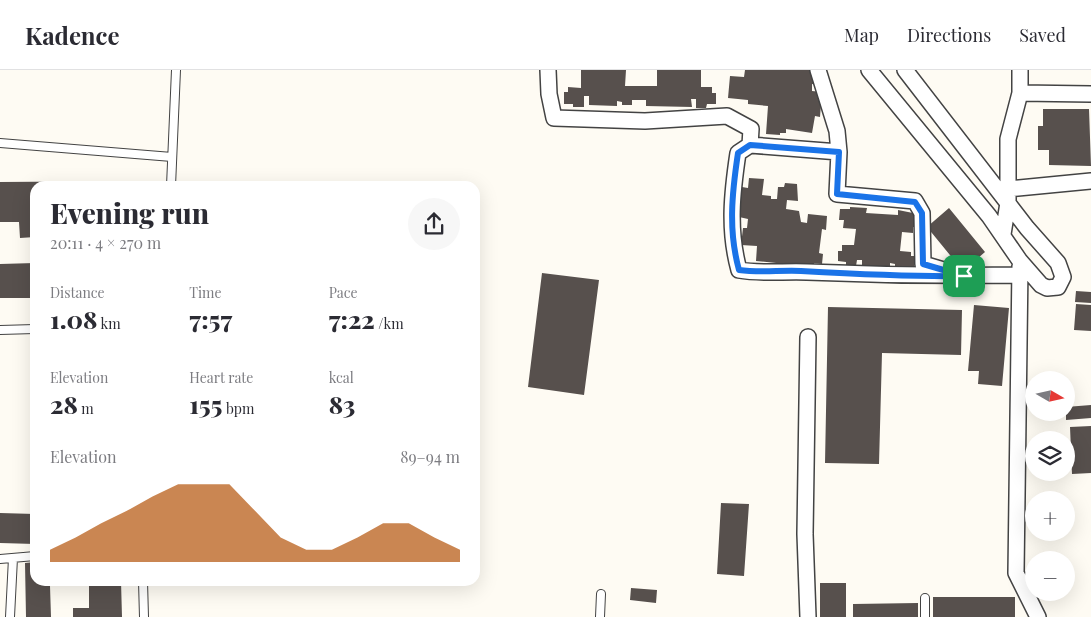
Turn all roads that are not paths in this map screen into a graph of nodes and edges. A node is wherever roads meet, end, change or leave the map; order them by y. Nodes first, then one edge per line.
1 (176, 70) edge
2 (548, 70) edge
3 (818, 70) edge
4 (869, 70) edge
5 (905, 70) edge
6 (1020, 70) edge
7 (1020, 93) junction
8 (1091, 94) edge
9 (0, 143) edge
10 (750, 145) junction
11 (839, 152) junction
12 (172, 157) junction
13 (171, 181) edge
14 (1091, 181) edge
15 (1008, 196) junction
16 (1003, 234) junction
17 (1020, 268) junction
18 (964, 276) junction
19 (30, 329) edge
20 (0, 330) edge
21 (808, 337) dead end
22 (30, 556) edge
23 (13, 558) junction
24 (0, 559) edge
25 (143, 586) edge
26 (601, 594) dead end
27 (925, 598) dead end
28 (10, 617) edge
29 (144, 617) edge
30 (600, 617) edge
31 (808, 617) edge
32 (925, 617) edge
33 (1038, 617) edge

1 - 12 lane
2 - 10 street
3 - 11 street
4 - 16 street
5 - 15 street
6 - 7 street
7 - 8 street
7 - 15 street
9 - 12 lane
10 - 11 street
10 - 18 street
11 - 18 street
12 - 13 lane
14 - 15 street
15 - 16 street
15 - 17 street
16 - 17 street
17 - 18 street
17 - 33 street
19 - 20 lane
21 - 31 street
22 - 23 lane
23 - 24 lane
23 - 28 lane
25 - 29 lane
26 - 30 lane
27 - 32 lane

